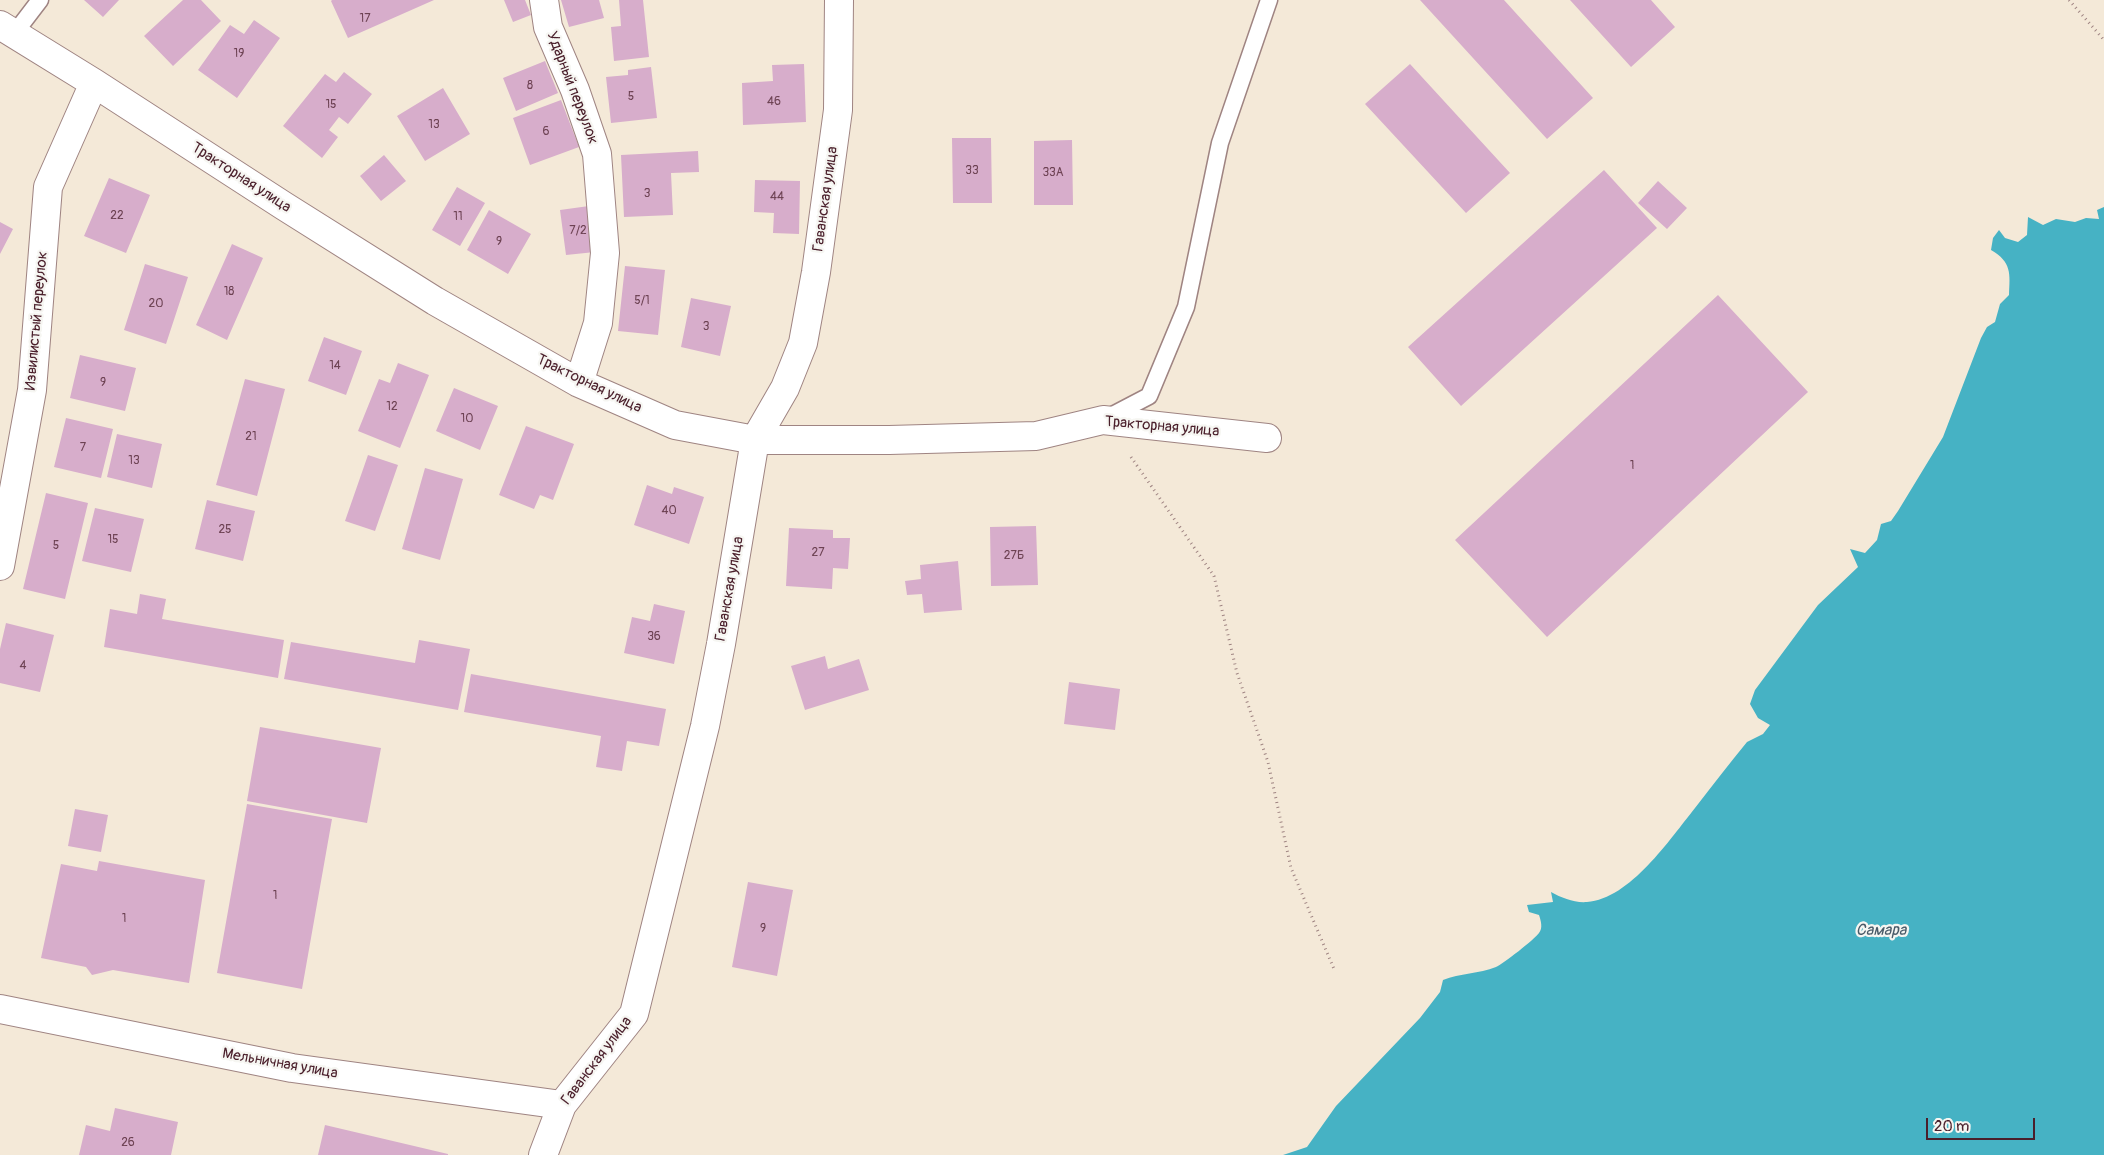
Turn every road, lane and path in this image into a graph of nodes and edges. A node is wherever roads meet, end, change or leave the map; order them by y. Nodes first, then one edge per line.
1 (40, 0) edge
2 (544, 0) edge
3 (839, 0) edge
4 (1269, 0) edge
5 (2069, 0) edge
6 (7, 30) edge
7 (2104, 40) edge
8 (94, 83) junction
9 (579, 383) junction
10 (1103, 420) junction
11 (1267, 438) dead end
12 (755, 440) junction
13 (0, 566) edge
14 (1334, 969) dead end
15 (0, 1008) edge
16 (562, 1105) junction
17 (543, 1155) edge

1 - 6 lane
2 - 9 street, Ударный переулок
3 - 12 street, Гаванская улица
4 - 10 lane
5 - 7 path
6 - 8 street, Тракторная улица
8 - 9 street, Тракторная улица
8 - 13 street, Извилистый переулок
9 - 12 street, Тракторная улица
10 - 11 street, Тракторная улица
10 - 12 street, Тракторная улица
10 - 14 path
12 - 16 street, Гаванская улица
15 - 16 street, Мельничная улица
16 - 17 street, Гаванская улица

